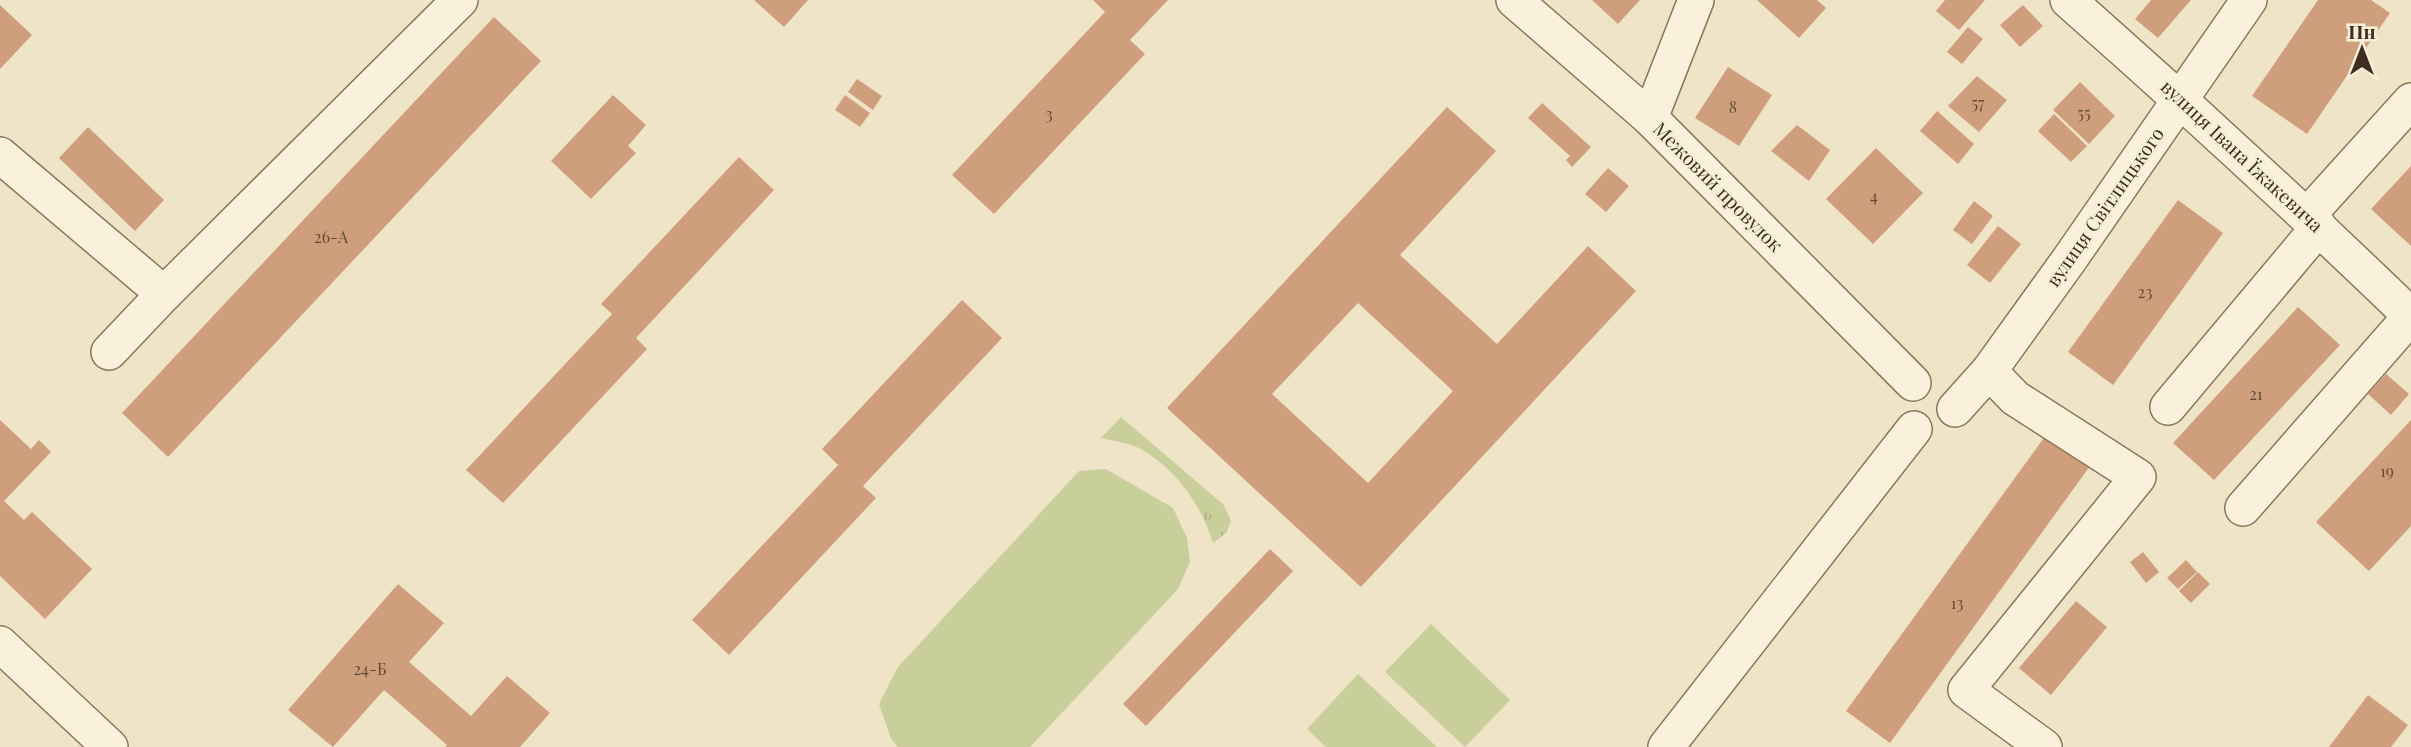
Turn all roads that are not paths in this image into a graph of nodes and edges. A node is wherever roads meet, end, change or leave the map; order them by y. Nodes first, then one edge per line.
1 (460, 0) edge
2 (1514, 0) edge
3 (1696, 0) edge
4 (2068, 0) edge
5 (2249, 0) edge
6 (2180, 99) junction
7 (2411, 101) edge
8 (1650, 118) junction
9 (0, 155) edge
10 (2313, 222) junction
11 (164, 294) junction
12 (2411, 316) edge
13 (110, 352) dead end
14 (1989, 372) junction
15 (1913, 383) junction
16 (2168, 407) dead end
17 (1955, 409) junction
18 (1914, 429) junction
19 (2243, 508) dead end
20 (0, 644) edge
21 (110, 747) edge
22 (1666, 747) edge
23 (2044, 747) edge

1 - 11 street
2 - 8 street, Межовий провулок
3 - 8 street
4 - 6 street, вулиця Івана Їжакевича
5 - 6 street, вулиця Світлицького
6 - 10 street, вулиця Івана Їжакевича
6 - 14 street, вулиця Світлицького
7 - 10 street
8 - 15 street, Межовий провулок
9 - 11 street
10 - 12 street, вулиця Івана Їжакевича
10 - 16 street
11 - 13 street
12 - 19 street
14 - 17 street, вулиця Світлицького
14 - 23 street
15 - 17 street
15 - 18 street
17 - 18 street
18 - 22 street
20 - 21 street

